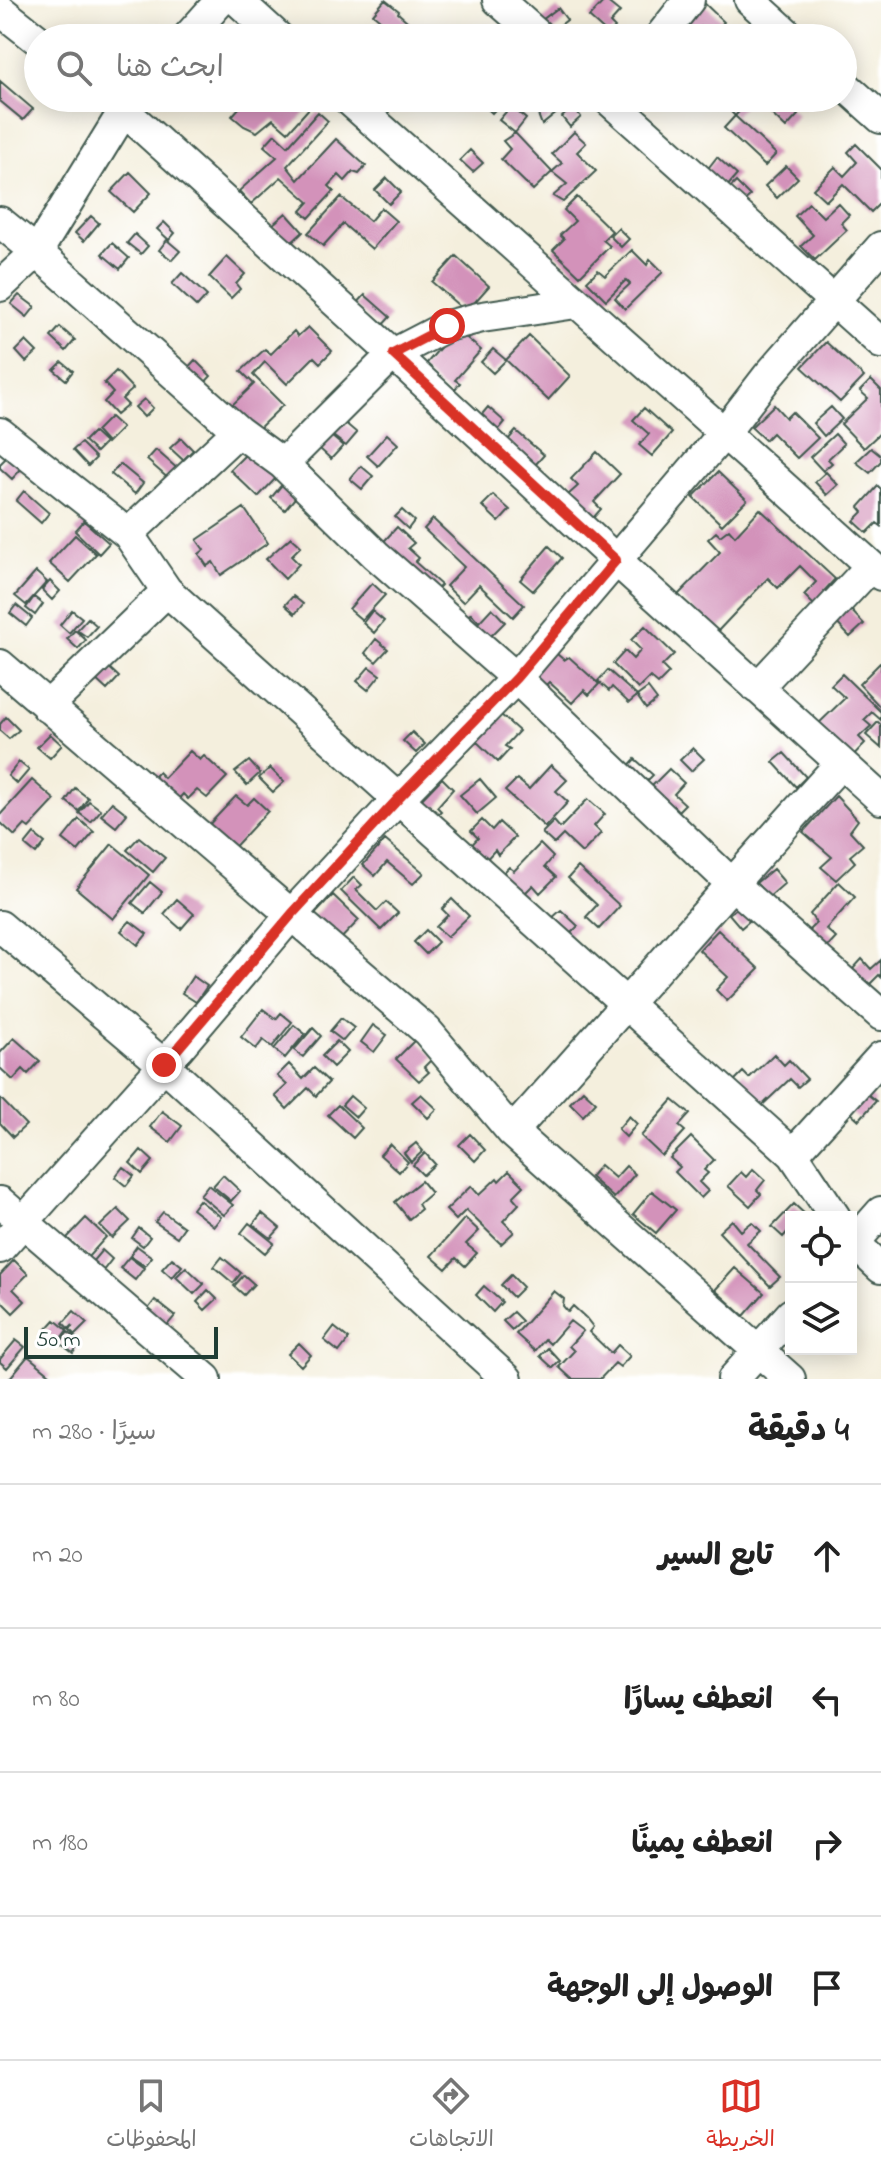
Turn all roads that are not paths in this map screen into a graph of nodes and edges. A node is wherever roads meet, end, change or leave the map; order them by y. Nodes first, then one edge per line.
1 (221, 0) edge
2 (237, 0) edge
3 (498, 0) edge
4 (689, 0) edge
5 (750, 0) edge
6 (0, 10) edge
7 (200, 24) edge
8 (264, 24) edge
9 (525, 24) edge
10 (670, 24) edge
11 (777, 24) edge
12 (24, 29) edge
13 (857, 97) edge
14 (117, 112) edge
15 (134, 112) edge
16 (363, 112) edge
17 (623, 112) edge
18 (881, 118) edge
19 (0, 222) edge
20 (881, 247) edge
21 (37, 252) junction
22 (0, 286) edge
23 (834, 301) junction
24 (576, 303) junction
25 (881, 343) edge
26 (393, 354) junction
27 (238, 431) junction
28 (0, 433) edge
29 (724, 433) junction
30 (283, 464) junction
31 (128, 534) junction
32 (616, 560) junction
33 (876, 570) edge
34 (167, 591) junction
35 (0, 665) edge
36 (516, 678) junction
37 (757, 688) junction
38 (47, 707) junction
39 (841, 763) junction
40 (399, 798) junction
41 (881, 799) edge
42 (731, 883) junction
43 (292, 914) junction
44 (0, 926) edge
45 (626, 1005) junction
46 (881, 1015) edge
47 (881, 1057) edge
48 (164, 1065) junction
49 (512, 1132) junction
50 (793, 1154) junction
51 (0, 1202) edge
52 (831, 1211) edge
53 (881, 1212) edge
54 (22, 1223) junction
55 (857, 1238) edge
56 (857, 1247) edge
57 (0, 1248) edge
58 (881, 1268) edge
59 (785, 1321) edge
60 (759, 1350) junction
61 (206, 1379) edge
62 (507, 1379) edge
63 (733, 1379) edge
64 (790, 1379) edge

1 - 7 street
2 - 8 street
3 - 9 street
4 - 10 street
5 - 11 street
6 - 12 street
13 - 18 street
14 - 21 street
15 - 26 street
16 - 24 street
17 - 23 street
19 - 21 street
20 - 23 street
21 - 22 street
21 - 27 street
23 - 25 street
23 - 29 street
24 - 26 street
24 - 29 street
26 - 30 street
26 - 32 street
27 - 30 street
27 - 31 street
28 - 31 street
29 - 32 street
29 - 33 street
30 - 36 street
31 - 34 street
32 - 36 street
32 - 37 street
33 - 37 street
34 - 38 street
34 - 40 street
35 - 38 street
36 - 40 street
36 - 42 street
37 - 39 street
38 - 43 street
39 - 41 street
39 - 42 street
40 - 43 street
40 - 45 street
42 - 45 street
42 - 46 street
43 - 48 street
43 - 49 street
44 - 48 street
45 - 49 street
45 - 50 street
47 - 50 street
48 - 54 street
48 - 62 street
49 - 60 street
50 - 52 street
51 - 54 street
53 - 55 street
54 - 57 street
54 - 61 street
56 - 58 street
59 - 60 street
60 - 63 street
60 - 64 street

